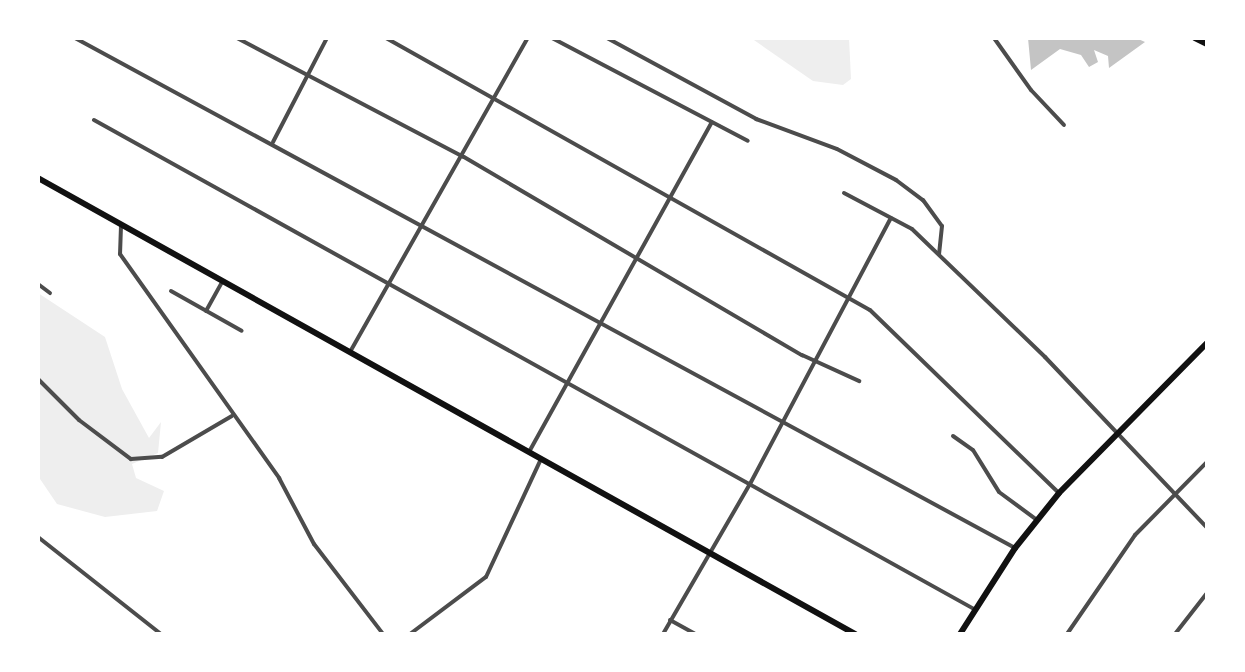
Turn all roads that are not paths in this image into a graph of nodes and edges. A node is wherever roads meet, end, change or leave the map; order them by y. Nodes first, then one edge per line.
1 (75, 38) edge
2 (237, 38) edge
3 (327, 38) edge
4 (386, 38) edge
5 (528, 38) edge
6 (552, 38) edge
7 (607, 38) edge
8 (994, 38) edge
9 (1195, 38) edge
10 (1207, 44) edge
11 (309, 73) junction
12 (495, 99) junction
13 (94, 120) dead end
14 (712, 122) junction
15 (1064, 125) dead end
16 (748, 141) dead end
17 (273, 142) junction
18 (464, 157) junction
19 (38, 178) edge
20 (844, 193) dead end
21 (668, 195) junction
22 (891, 218) junction
23 (425, 224) junction
24 (121, 226) junction
25 (635, 254) junction
26 (939, 254) junction
27 (222, 282) junction
28 (390, 282) junction
29 (38, 284) edge
30 (171, 291) dead end
31 (50, 293) dead end
32 (851, 298) junction
33 (206, 311) junction
34 (599, 321) junction
35 (242, 331) dead end
36 (1207, 343) edge
37 (349, 354) junction
38 (816, 361) junction
39 (38, 379) edge
40 (859, 381) dead end
41 (567, 382) junction
42 (232, 416) junction
43 (783, 421) junction
44 (1117, 430) junction
45 (953, 436) dead end
46 (529, 452) junction
47 (541, 459) junction
48 (1207, 462) edge
49 (750, 484) junction
50 (1059, 493) junction
51 (1173, 495) junction
52 (1037, 520) junction
53 (1207, 528) edge
54 (38, 537) edge
55 (1015, 548) junction
56 (710, 552) junction
57 (1207, 593) edge
58 (974, 609) junction
59 (670, 620) junction
60 (161, 634) edge
61 (383, 634) edge
62 (410, 634) edge
63 (663, 634) edge
64 (695, 634) edge
65 (855, 634) edge
66 (960, 634) edge
67 (1067, 634) edge
68 (1175, 634) edge

1 - 17 street
2 - 11 street
3 - 11 street
4 - 12 street
5 - 12 street
6 - 14 street
7 - 26 street
8 - 15 street
9 - 10 main road
11 - 17 street
11 - 18 street
12 - 18 street
12 - 21 street
13 - 28 street
14 - 16 street
14 - 21 street
17 - 23 street
18 - 23 street
18 - 25 street
19 - 24 main road
20 - 22 street
21 - 25 street
21 - 32 street
22 - 26 street
22 - 32 street
23 - 28 street
23 - 34 street
24 - 27 main road
24 - 42 street
25 - 34 street
25 - 38 street
26 - 44 street
27 - 33 street
27 - 37 main road
28 - 37 street
28 - 41 street
29 - 31 street
30 - 33 street
32 - 38 street
32 - 50 street
33 - 35 street
34 - 41 street
34 - 43 street
36 - 44 main road
37 - 46 main road
38 - 40 street
38 - 43 street
39 - 42 street
41 - 46 street
41 - 49 street
42 - 61 street
43 - 49 street
43 - 55 street
44 - 50 main road
44 - 51 street
45 - 52 street
46 - 47 main road
47 - 56 main road
47 - 62 street
48 - 51 street
49 - 56 street
49 - 58 street
50 - 52 main road
51 - 53 street
51 - 67 street
52 - 55 main road
54 - 60 street
55 - 58 main road
56 - 59 street
56 - 65 main road
57 - 68 street
58 - 66 main road
59 - 63 street
59 - 64 street

